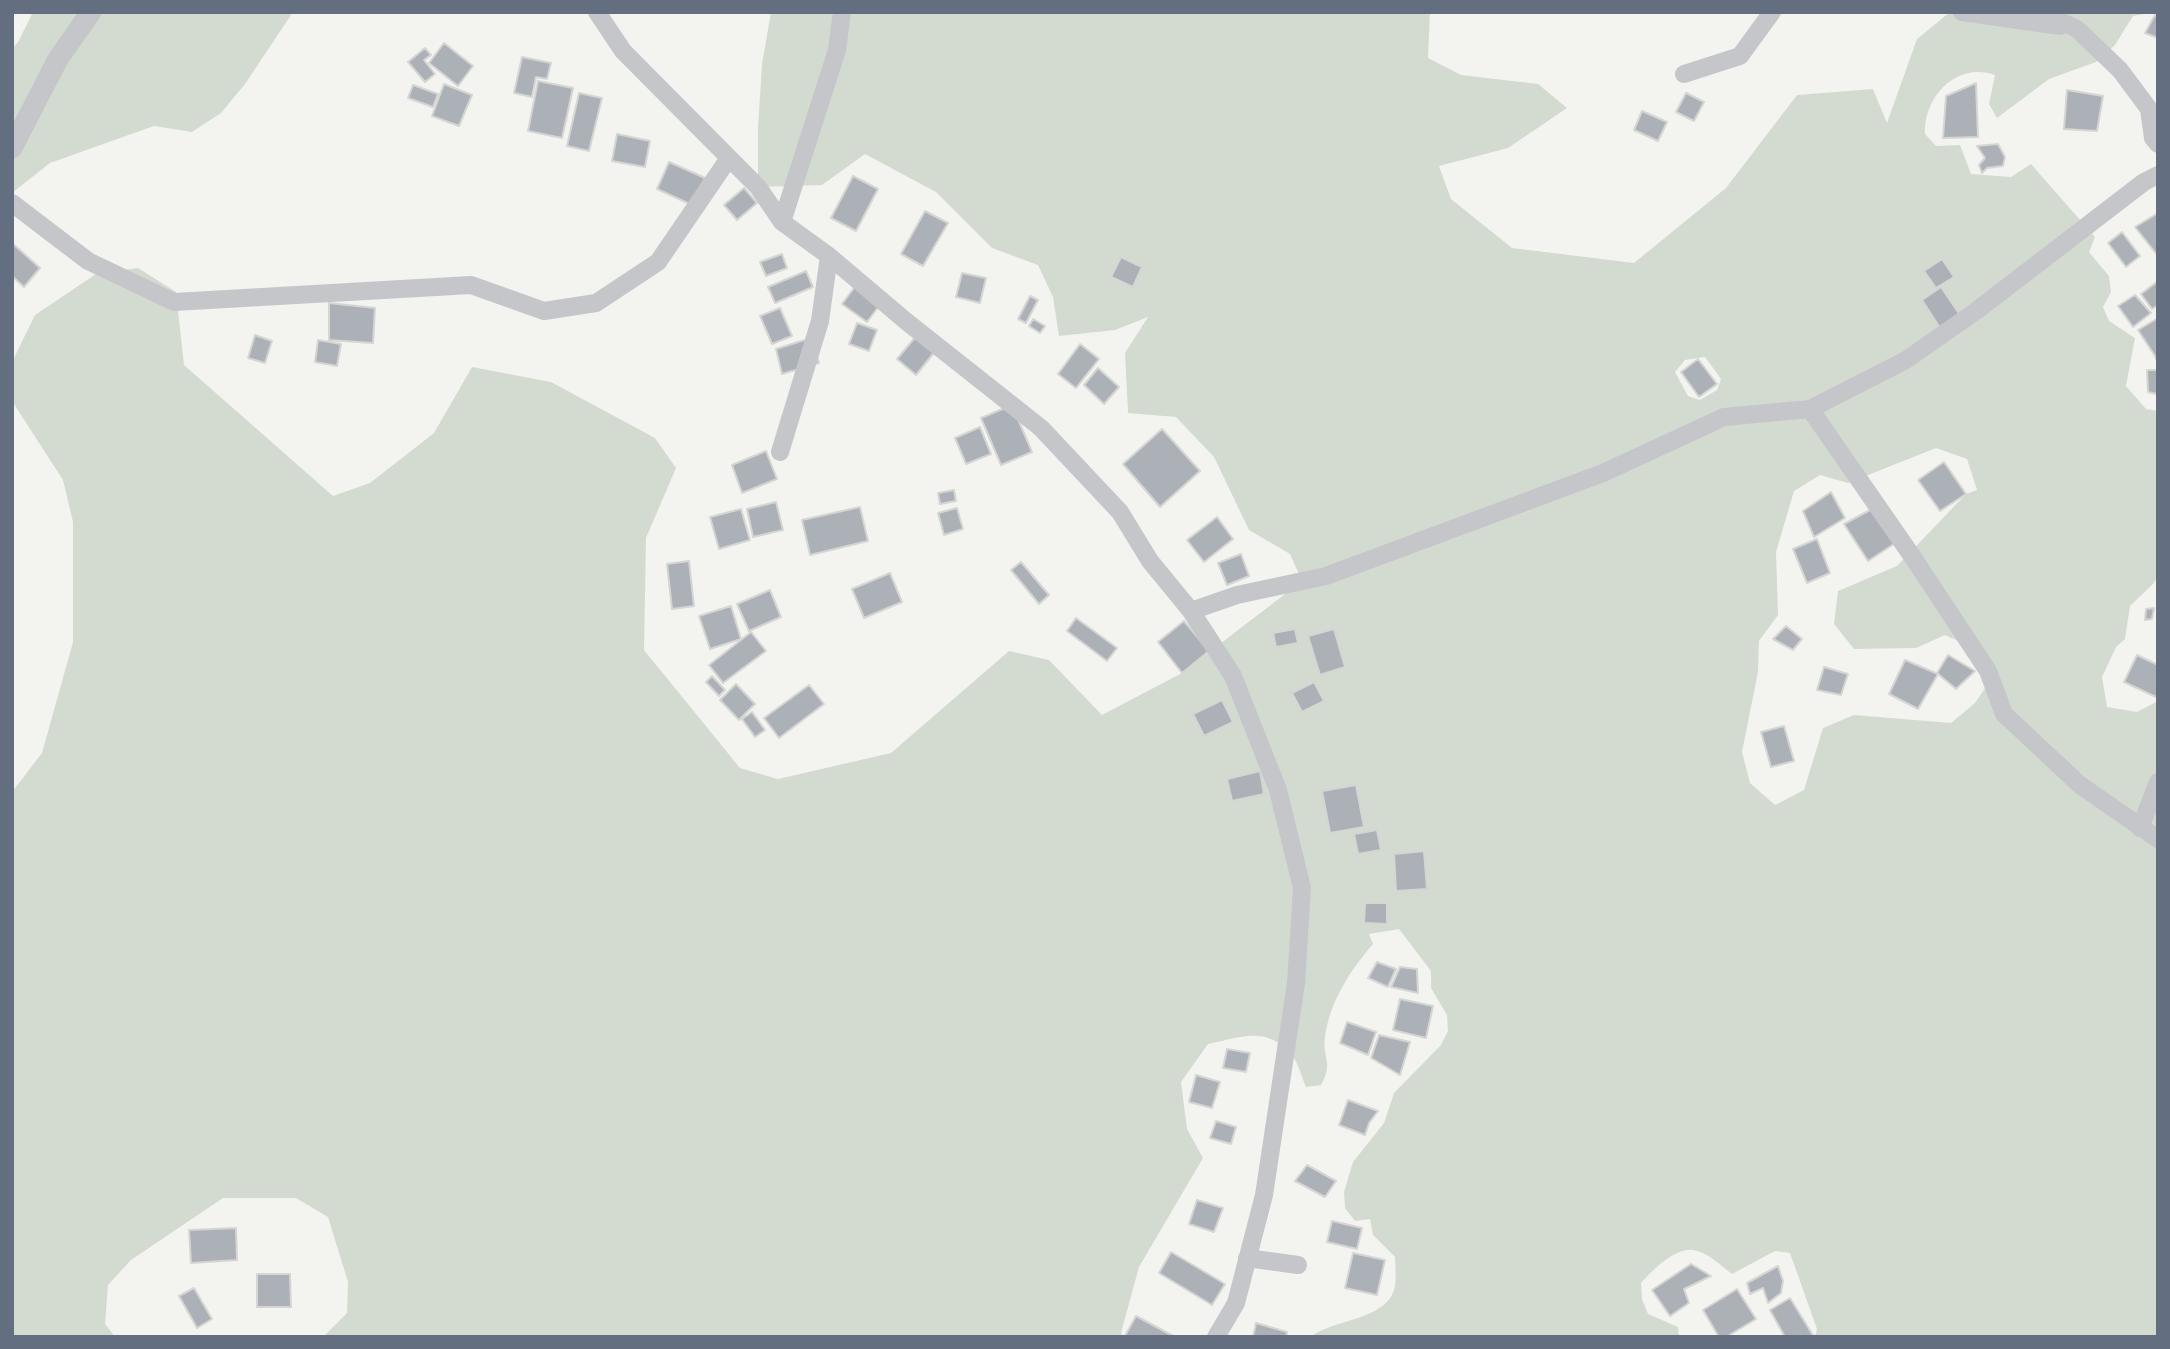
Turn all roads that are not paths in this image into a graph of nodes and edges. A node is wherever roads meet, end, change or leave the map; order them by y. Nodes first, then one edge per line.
1 (91, 12) edge
2 (597, 12) edge
3 (842, 12) edge
4 (1772, 12) edge
5 (1962, 12) edge
6 (2042, 12) edge
7 (2077, 29) junction
8 (1684, 74) dead end
9 (2158, 114) edge
10 (2156, 141) edge
11 (12, 148) edge
12 (729, 158) junction
13 (2158, 174) edge
14 (12, 203) edge
15 (782, 222) junction
16 (829, 256) junction
17 (1810, 409) junction
18 (780, 452) dead end
19 (1191, 611) junction
20 (2158, 782) edge
21 (2140, 828) junction
22 (2158, 839) edge
23 (1247, 1258) junction
24 (1298, 1265) dead end
25 (1216, 1337) edge

1 - 11 street
2 - 12 street
3 - 15 street
4 - 8 street
5 - 7 street
6 - 7 street
7 - 10 street
9 - 10 street
12 - 14 street
12 - 15 street
13 - 17 street
15 - 16 street
16 - 18 street
16 - 19 street
17 - 19 street
17 - 21 street
19 - 23 street
20 - 21 street
21 - 22 street
23 - 24 street
23 - 25 street

